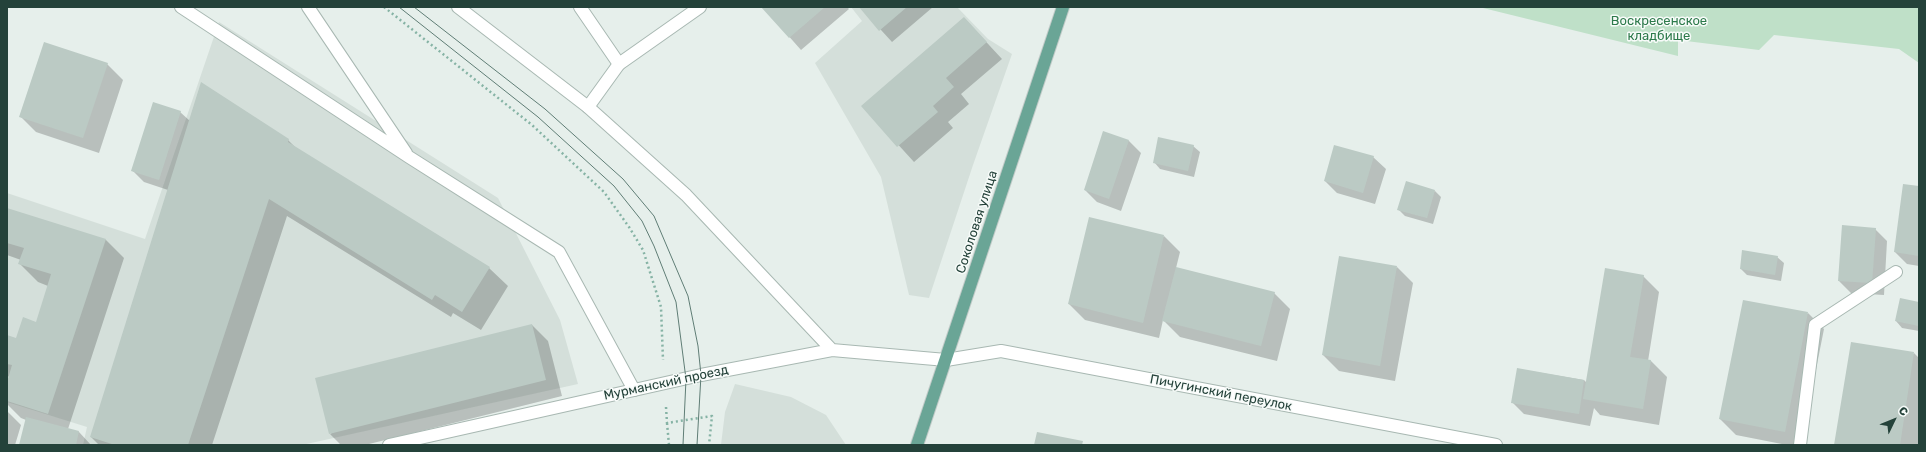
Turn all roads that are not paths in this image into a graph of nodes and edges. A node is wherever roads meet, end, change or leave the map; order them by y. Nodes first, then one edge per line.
1 (181, 7) edge
2 (308, 7) edge
3 (458, 7) edge
4 (580, 7) edge
5 (700, 7) edge
6 (1063, 7) edge
7 (619, 64) junction
8 (588, 107) junction
9 (409, 157) junction
10 (1896, 272) dead end
11 (832, 350) junction
12 (946, 360) junction
13 (634, 390) junction
14 (389, 445) edge
15 (917, 445) edge
16 (1496, 445) edge
17 (1800, 445) edge

1 - 9 street
2 - 9 street
3 - 8 street
4 - 7 street
5 - 7 street
6 - 12 main road, Соколовая улица
7 - 8 street
8 - 11 street
9 - 13 street
10 - 17 street
11 - 12 street, Мурманский проезд
11 - 13 street, Мурманский проезд
12 - 15 main road, Соколовая улица
12 - 16 street, Пичугинский переулок
13 - 14 street, Мурманский проезд

